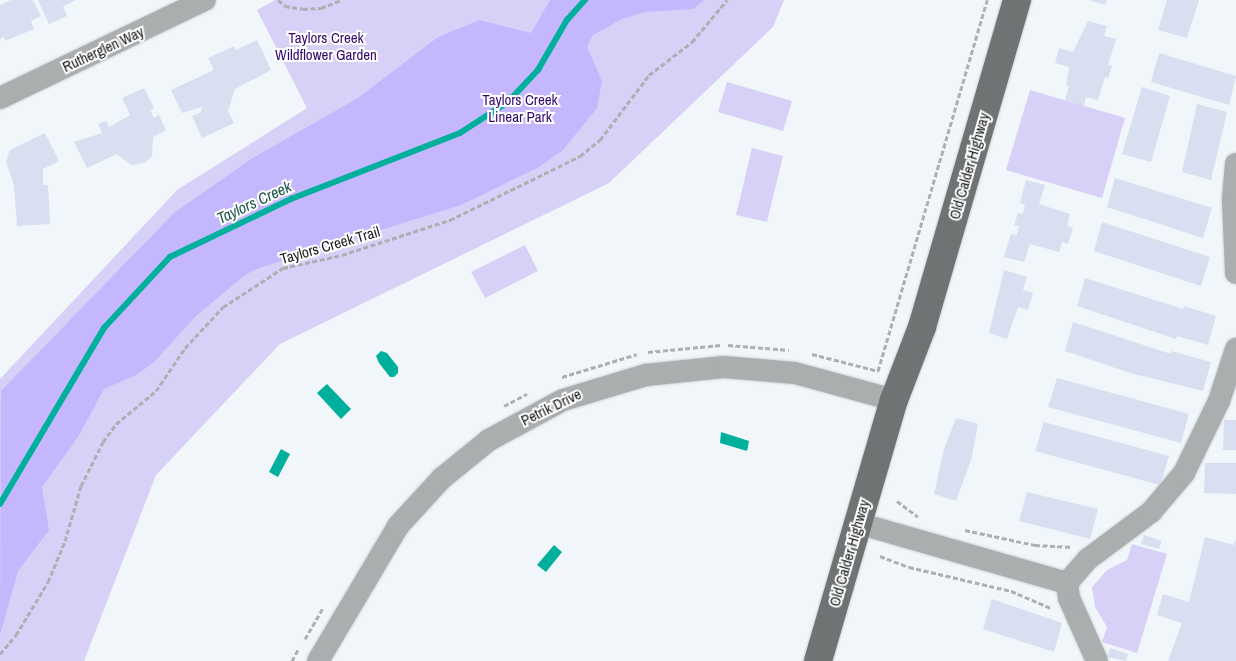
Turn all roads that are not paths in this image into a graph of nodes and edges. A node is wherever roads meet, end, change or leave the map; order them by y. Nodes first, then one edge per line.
1 (205, 0) edge
2 (1017, 0) edge
3 (0, 98) edge
4 (1236, 164) edge
5 (1236, 273) edge
6 (1236, 349) edge
7 (891, 399) junction
8 (866, 525) junction
9 (1067, 583) junction
10 (318, 661) edge
11 (818, 661) edge
12 (830, 661) edge
13 (1097, 661) edge

1 - 3 street, Rutherglen Way
2 - 7 main road, Old Calder Highway
4 - 5 street
6 - 9 street
7 - 8 main road, Old Calder Highway
7 - 10 street, Petrik Drive
8 - 9 street
8 - 11 main road, Old Calder Highway
8 - 12 main road, Old Calder Highway
9 - 13 street

